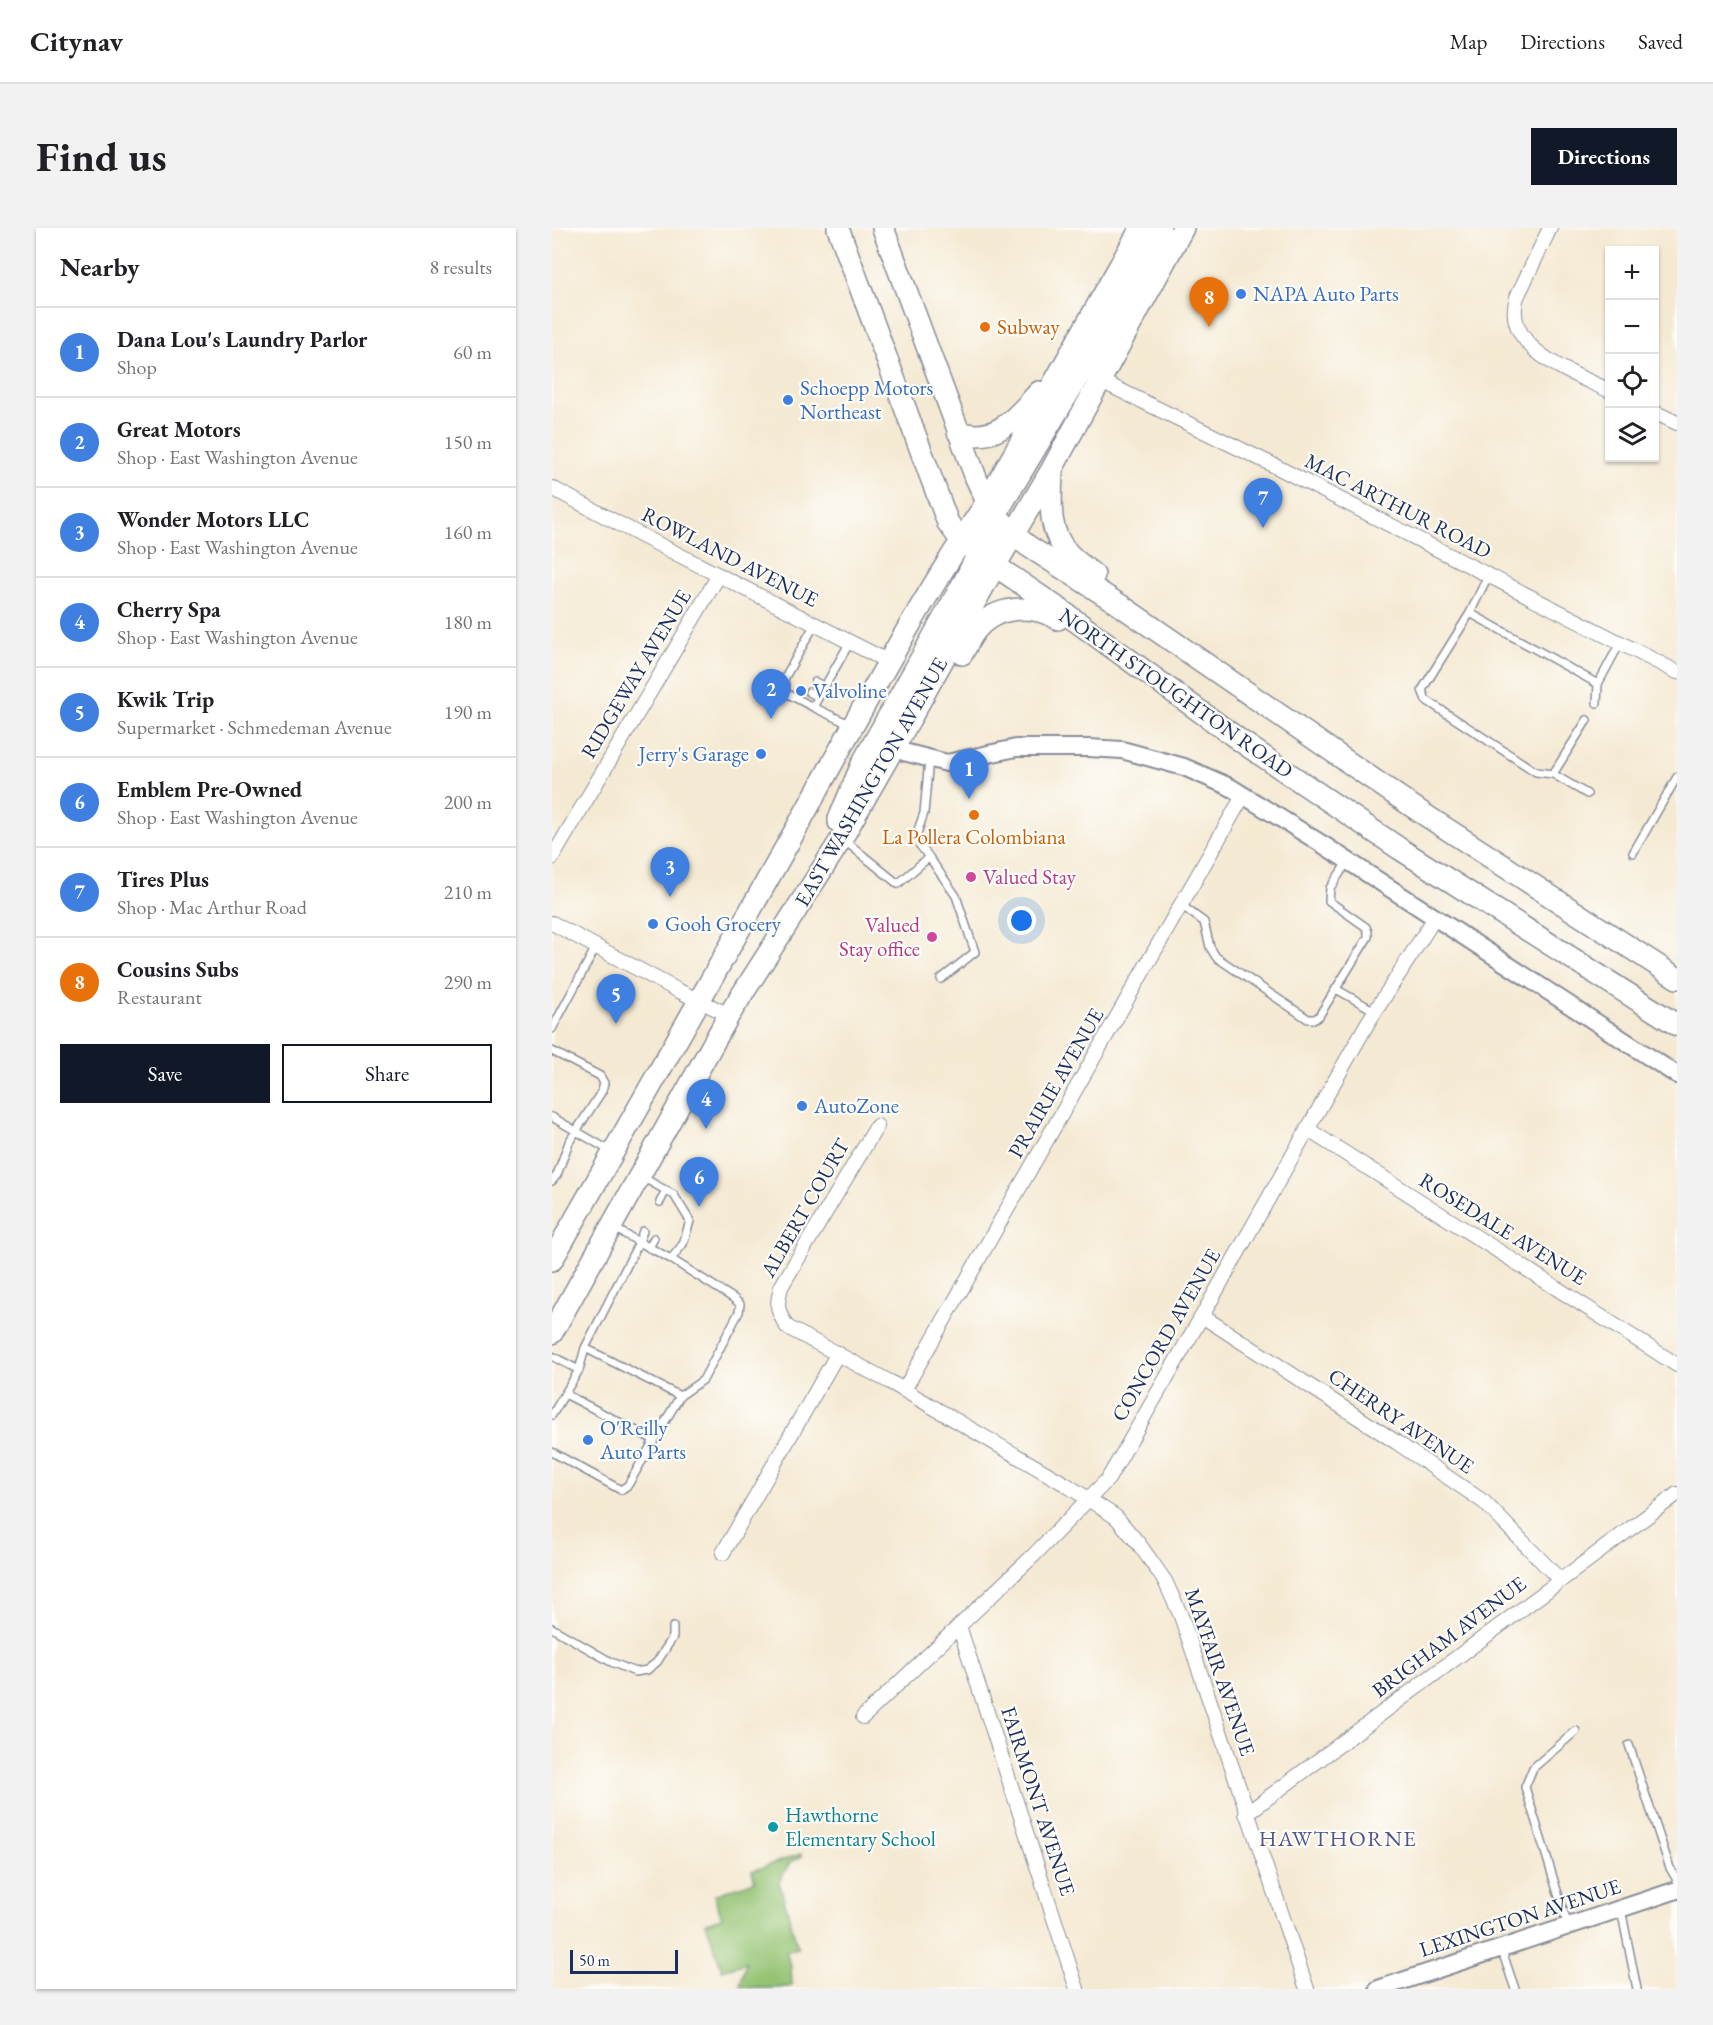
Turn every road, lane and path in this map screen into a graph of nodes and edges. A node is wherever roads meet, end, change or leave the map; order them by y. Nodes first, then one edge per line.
1 (838, 228) edge
2 (883, 228) edge
3 (1141, 228) edge
4 (1160, 228) edge
5 (1184, 228) edge
6 (1550, 228) edge
7 (1062, 368) junction
8 (1100, 380) junction
9 (1605, 389) edge
10 (1659, 414) edge
11 (1677, 423) edge
12 (958, 432) junction
13 (1052, 469) junction
14 (552, 488) edge
15 (991, 508) junction
16 (1013, 534) junction
17 (961, 540) junction
18 (986, 560) junction
19 (719, 575) junction
20 (1488, 576) junction
21 (1120, 605) junction
22 (1470, 613) junction
23 (815, 624) junction
24 (850, 642) junction
25 (1620, 643) junction
26 (1127, 659) junction
27 (889, 662) junction
28 (789, 669) junction
29 (1677, 672) edge
30 (798, 673) dead end
31 (784, 679) junction
32 (815, 682) dead end
33 (792, 683) dead end
34 (1598, 684) junction
35 (825, 687) junction
36 (809, 692) dead end
37 (819, 697) junction
38 (1597, 703) dead end
39 (813, 707) junction
40 (1587, 720) dead end
41 (853, 727) junction
42 (905, 728) junction
43 (892, 749) junction
44 (929, 759) junction
45 (1552, 774) junction
46 (1677, 777) edge
47 (1587, 794) dead end
48 (1243, 796) junction
49 (842, 838) junction
50 (1633, 852) dead end
51 (929, 857) junction
52 (552, 858) edge
53 (1348, 861) junction
54 (1181, 905) junction
55 (1434, 919) junction
56 (552, 923) edge
57 (596, 947) junction
58 (1677, 978) edge
59 (940, 980) dead end
60 (1336, 989) junction
61 (700, 1001) junction
62 (1375, 1011) junction
63 (729, 1015) junction
64 (1677, 1025) edge
65 (552, 1029) edge
66 (552, 1051) edge
67 (1677, 1075) edge
68 (552, 1117) edge
69 (877, 1126) dead end
70 (1307, 1129) junction
71 (576, 1131) junction
72 (613, 1153) junction
73 (561, 1165) junction
74 (552, 1167) edge
75 (640, 1176) junction
76 (552, 1181) edge
77 (666, 1190) junction
78 (676, 1198) junction
79 (660, 1202) dead end
80 (671, 1208) dead end
81 (611, 1227) junction
82 (643, 1231) dead end
83 (654, 1238) dead end
84 (639, 1242) junction
85 (649, 1248) junction
86 (671, 1259) junction
87 (552, 1260) edge
88 (779, 1313) joint
89 (1202, 1316) junction
90 (552, 1333) edge
91 (585, 1348) junction
92 (838, 1353) junction
93 (552, 1356) edge
94 (1677, 1365) edge
95 (579, 1370) junction
96 (904, 1390) junction
97 (565, 1394) junction
98 (680, 1396) junction
99 (552, 1415) edge
100 (654, 1440) junction
101 (552, 1452) edge
102 (1677, 1494) edge
103 (1089, 1500) junction
104 (723, 1553) dead end
105 (1560, 1580) junction
106 (959, 1626) junction
107 (673, 1627) dead end
108 (552, 1628) edge
109 (863, 1717) dead end
110 (1576, 1731) dead end
111 (1629, 1745) dead end
112 (1246, 1814) junction
113 (1677, 1880) edge
114 (1677, 1890) edge
115 (1620, 1908) junction
116 (1568, 1926) junction
117 (1501, 1948) junction
118 (1077, 1989) edge
119 (1307, 1989) edge
120 (1378, 1989) edge
121 (1515, 1989) edge
122 (1637, 1989) edge

1 - 17 main road, NORTH STOUGHTON ROAD
2 - 12 main road, NORTH STOUGHTON ROAD
3 - 7 main road, EAST WASHINGTON AVENUE
4 - 15 main road
5 - 8 main road, EAST WASHINGTON AVENUE
6 - 9 street
7 - 12 main road
7 - 15 main road, EAST WASHINGTON AVENUE
8 - 13 main road, EAST WASHINGTON AVENUE
8 - 20 street, MAC ARTHUR ROAD
10 - 11 street
12 - 15 main road, NORTH STOUGHTON ROAD
13 - 16 main road, EAST WASHINGTON AVENUE
13 - 21 main road
14 - 19 street, ROWLAND AVENUE
15 - 16 main road, NORTH STOUGHTON ROAD
15 - 17 main road, EAST WASHINGTON AVENUE
15 - 18 main road
16 - 18 main road, EAST WASHINGTON AVENUE
16 - 21 main road, NORTH STOUGHTON ROAD
17 - 18 main road, NORTH STOUGHTON ROAD
17 - 27 main road, EAST WASHINGTON AVENUE
18 - 26 main road, NORTH STOUGHTON ROAD
18 - 42 main road, EAST WASHINGTON AVENUE
18 - 49 main road
19 - 23 street, ROWLAND AVENUE
19 - 52 street, RIDGEWAY AVENUE
20 - 22 lane
20 - 25 street, MAC ARTHUR ROAD
21 - 58 main road, NORTH STOUGHTON ROAD
22 - 34 lane
22 - 45 lane
23 - 24 street, ROWLAND AVENUE
23 - 28 lane
24 - 27 street, ROWLAND AVENUE
24 - 35 lane
25 - 29 street, MAC ARTHUR ROAD
25 - 34 lane
26 - 42 main road
26 - 64 main road, NORTH STOUGHTON ROAD
27 - 41 main road, EAST WASHINGTON AVENUE
28 - 30 lane
28 - 31 lane
31 - 33 lane
31 - 39 lane
32 - 35 lane
34 - 38 lane
35 - 37 lane
36 - 37 lane
37 - 39 lane
39 - 41 lane
40 - 45 lane
41 - 61 main road, EAST WASHINGTON AVENUE
42 - 43 main road, EAST WASHINGTON AVENUE
43 - 44 street
43 - 49 main road, EAST WASHINGTON AVENUE
44 - 48 street
44 - 51 lane
45 - 47 lane
46 - 50 lane
48 - 53 street
48 - 54 street, PRAIRIE AVENUE
49 - 51 lane
49 - 63 main road, EAST WASHINGTON AVENUE
51 - 59 lane
53 - 55 street
53 - 60 lane
54 - 60 lane
54 - 96 street, PRAIRIE AVENUE
55 - 62 street, CONCORD AVENUE
55 - 67 street
56 - 57 street
57 - 61 street
57 - 65 lane
60 - 62 lane
61 - 63 street
61 - 72 main road, EAST WASHINGTON AVENUE
62 - 70 street, CONCORD AVENUE
63 - 75 main road, EAST WASHINGTON AVENUE
66 - 71 lane
68 - 71 lane
69 - 88 street, ALBERT COURT
70 - 89 street, CONCORD AVENUE
70 - 94 street, ROSEDALE AVENUE
71 - 72 lane
71 - 73 lane
72 - 87 main road, EAST WASHINGTON AVENUE
73 - 74 lane
73 - 76 lane
75 - 77 lane
75 - 81 main road, EAST WASHINGTON AVENUE
77 - 78 lane
77 - 79 lane
78 - 80 lane
78 - 86 lane
81 - 84 lane
81 - 90 main road, EAST WASHINGTON AVENUE
82 - 84 lane
83 - 85 lane
84 - 85 lane
84 - 91 lane
85 - 86 lane
86 - 98 lane
88 - 92 street, MAYFAIR AVENUE
89 - 103 street, CONCORD AVENUE
89 - 105 street, CHERRY AVENUE
91 - 95 lane
91 - 98 lane
92 - 96 street, MAYFAIR AVENUE
92 - 104 street
93 - 95 lane
95 - 97 lane
96 - 103 street, MAYFAIR AVENUE
97 - 99 lane
97 - 100 lane
98 - 100 lane
100 - 101 lane
102 - 105 street, BRIGHAM AVENUE
103 - 106 street, CONCORD AVENUE
103 - 112 street, MAYFAIR AVENUE
105 - 112 street, BRIGHAM AVENUE
106 - 109 street, CONCORD AVENUE
106 - 118 street, FAIRMONT AVENUE
107 - 108 lane
110 - 116 lane
111 - 113 lane
112 - 119 street, MAYFAIR AVENUE
114 - 115 street, LEXINGTON AVENUE
115 - 116 street, LEXINGTON AVENUE
115 - 122 lane
116 - 117 street, LEXINGTON AVENUE
117 - 120 street, LEXINGTON AVENUE
117 - 121 lane

